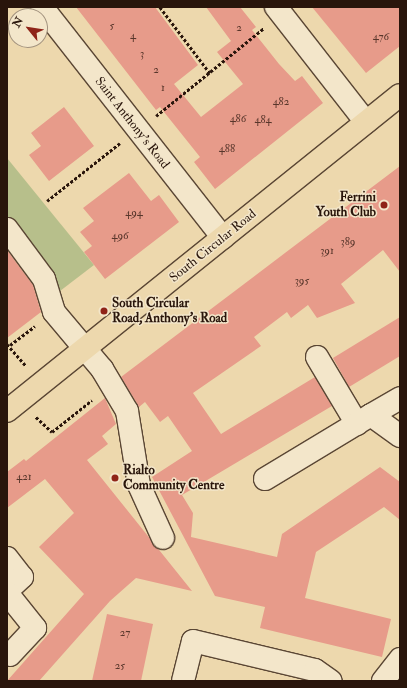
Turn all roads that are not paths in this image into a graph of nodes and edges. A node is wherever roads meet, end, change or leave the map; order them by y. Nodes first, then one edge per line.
1 (42, 7) edge
2 (276, 7) edge
3 (399, 97) edge
4 (366, 122) junction
5 (7, 229) edge
6 (223, 238) junction
7 (86, 348) junction
8 (317, 357) dead end
9 (400, 398) edge
10 (7, 411) edge
11 (364, 419) junction
12 (400, 436) edge
13 (265, 479) dead end
14 (163, 538) dead end
15 (7, 558) edge
16 (7, 592) edge
17 (10, 655) dead end
18 (400, 659) edge
19 (183, 681) edge
20 (331, 681) edge
21 (383, 681) edge

1 - 6 street, Saint Anthony's Road
2 - 4 street
3 - 4 main road, South Circular Road
4 - 6 main road, South Circular Road
5 - 7 street
6 - 7 main road, South Circular Road
7 - 10 main road, South Circular Road
7 - 14 street
8 - 11 street
9 - 11 street
11 - 12 street
11 - 13 street
15 - 16 street
16 - 17 street
18 - 21 street
19 - 20 street

